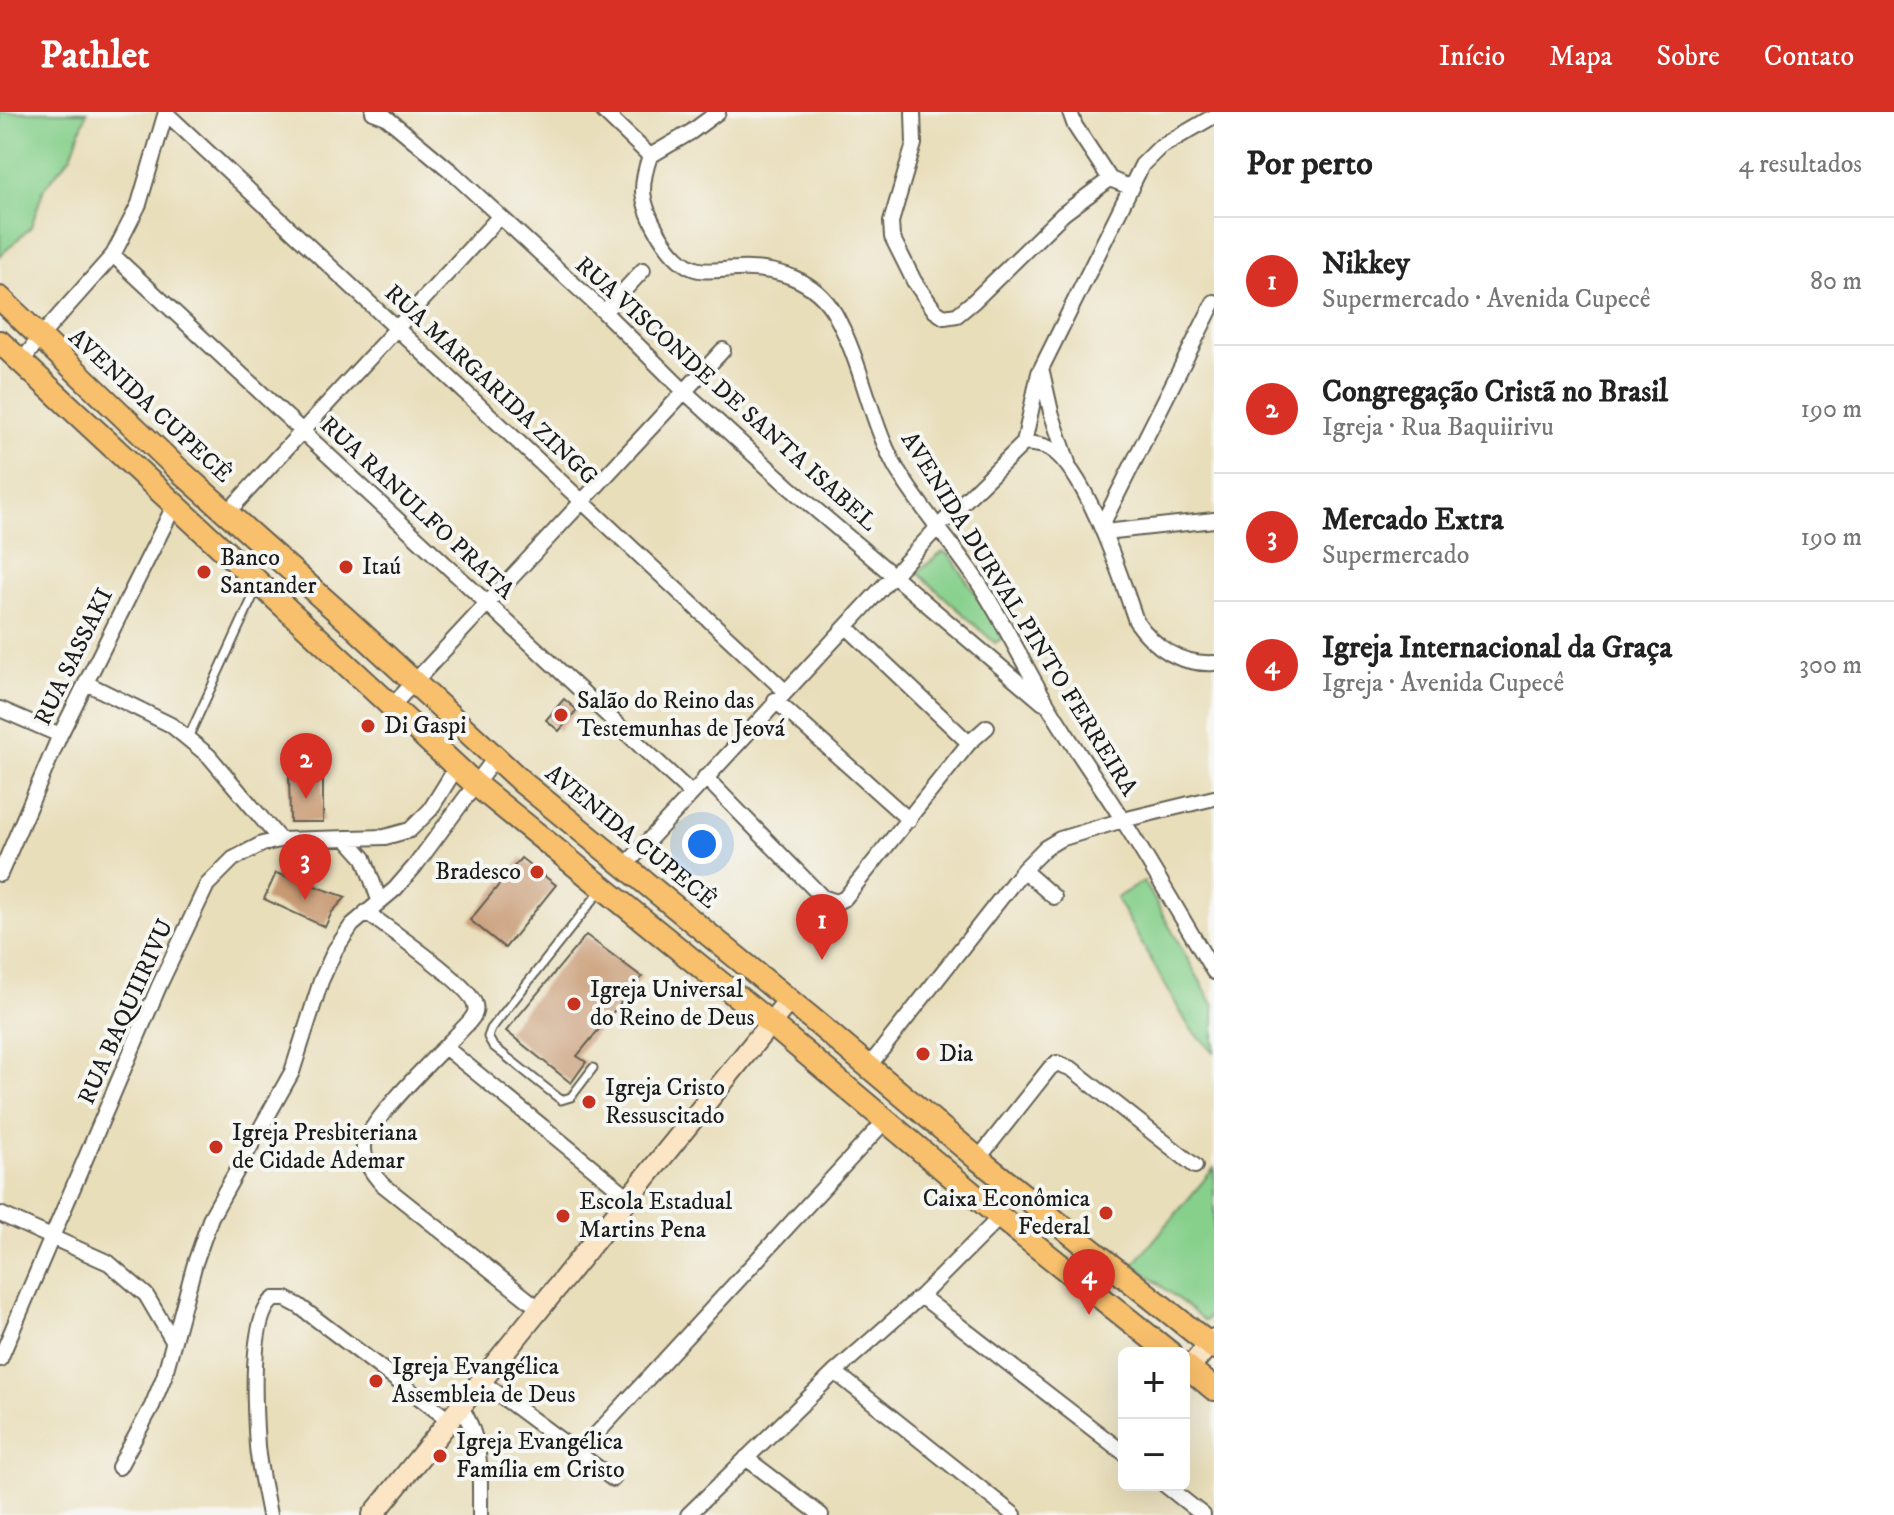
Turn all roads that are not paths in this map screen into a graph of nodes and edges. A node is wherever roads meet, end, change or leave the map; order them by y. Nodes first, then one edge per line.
1 (604, 112) edge
2 (718, 112) edge
3 (913, 112) edge
4 (1070, 112) edge
5 (166, 113) edge
6 (386, 114) edge
7 (1214, 116) edge
8 (650, 156) junction
9 (1110, 179) junction
10 (1132, 188) junction
11 (499, 217) junction
12 (113, 255) junction
13 (643, 270) dead end
14 (0, 298) edge
15 (1214, 302) edge
16 (604, 312) junction
17 (396, 327) junction
18 (40, 337) junction
19 (0, 342) edge
20 (723, 350) dead end
21 (21, 363) junction
22 (1042, 367) junction
23 (684, 391) junction
24 (303, 431) junction
25 (1024, 443) junction
26 (1072, 474) junction
27 (582, 500) junction
28 (174, 506) junction
29 (226, 514) junction
30 (1214, 520) edge
31 (938, 527) junction
32 (1103, 530) junction
33 (894, 575) junction
34 (259, 584) junction
35 (486, 604) junction
36 (847, 627) junction
37 (1214, 663) edge
38 (415, 682) junction
39 (86, 683) junction
40 (780, 695) junction
41 (391, 707) junction
42 (0, 709) edge
43 (1050, 710) junction
44 (987, 727) dead end
45 (60, 735) junction
46 (188, 738) junction
47 (969, 743) junction
48 (495, 758) junction
49 (456, 768) junction
50 (705, 777) junction
51 (475, 784) junction
52 (691, 793) junction
53 (1214, 798) edge
54 (909, 820) junction
55 (1123, 820) junction
56 (410, 830) junction
57 (385, 837) junction
58 (346, 838) junction
59 (280, 840) junction
60 (428, 850) junction
61 (364, 858) junction
62 (625, 866) junction
63 (1023, 870) junction
64 (0, 874) edge
65 (602, 888) junction
66 (1054, 897) dead end
67 (379, 900) junction
68 (366, 912) junction
69 (1214, 972) edge
70 (789, 1000) junction
71 (770, 1023) junction
72 (446, 1048) junction
73 (869, 1066) junction
74 (593, 1068) dead end
75 (885, 1121) junction
76 (978, 1159) junction
77 (1195, 1166) dead end
78 (630, 1198) junction
79 (0, 1214) edge
80 (1000, 1217) junction
81 (53, 1239) junction
82 (921, 1296) junction
83 (541, 1310) junction
84 (173, 1341) junction
85 (1213, 1344) edge
86 (1162, 1347) edge
87 (0, 1359) edge
88 (1190, 1363) edge
89 (1190, 1369) edge
90 (835, 1372) junction
91 (481, 1381) junction
92 (1214, 1389) edge
93 (454, 1413) junction
94 (1118, 1448) edge
95 (579, 1453) junction
96 (746, 1458) junction
97 (119, 1467) dead end
98 (613, 1479) dead end
99 (1173, 1491) edge
100 (376, 1513) edge
101 (269, 1515) edge
102 (480, 1515) edge
103 (688, 1515) edge
104 (821, 1515) edge
105 (1014, 1515) edge
106 (1203, 1515) edge

1 - 8 street
2 - 8 street
3 - 9 street
4 - 9 street
5 - 12 street
5 - 17 street, RUA MARGARIDA ZINGG
6 - 11 street, RUA VISCONDE DE SANTA ISABEL
7 - 10 street
8 - 31 street, AVENIDA DURVAL PINTO FERREIRA
9 - 10 street
10 - 22 street
11 - 16 street, RUA VISCONDE DE SANTA ISABEL
11 - 17 street
12 - 18 street
12 - 24 street, RUA RANULFO PRATA
13 - 16 street
14 - 18 main road, AVENIDA CUPECÊ
15 - 32 street
16 - 23 street, RUA VISCONDE DE SANTA ISABEL
17 - 24 street
17 - 27 street, RUA MARGARIDA ZINGG
18 - 21 street
18 - 29 main road, AVENIDA CUPECÊ
19 - 21 main road
20 - 23 street
21 - 28 main road
22 - 25 street
22 - 26 street
23 - 27 street
23 - 33 street, RUA VISCONDE DE SANTA ISABEL
24 - 29 street
24 - 35 street, RUA RANULFO PRATA
25 - 26 street
25 - 31 street
26 - 32 street
27 - 35 street
27 - 40 street, RUA MARGARIDA ZINGG
28 - 34 main road
28 - 39 street, RUA SASSAKI
29 - 38 main road, AVENIDA CUPECÊ
30 - 32 street
31 - 33 street
31 - 43 street, AVENIDA DURVAL PINTO FERREIRA
32 - 37 street
33 - 36 street
33 - 43 street, RUA VISCONDE DE SANTA ISABEL
34 - 41 main road
34 - 46 lane
35 - 38 street
35 - 52 street, RUA RANULFO PRATA
36 - 40 street
36 - 47 street
38 - 41 street
38 - 48 main road, AVENIDA CUPECÊ
39 - 45 street, RUA SASSAKI
39 - 46 street
40 - 50 street
40 - 54 street, RUA MARGARIDA ZINGG
41 - 49 main road
42 - 45 street
43 - 55 street, AVENIDA DURVAL PINTO FERREIRA
44 - 47 street
45 - 64 street, RUA SASSAKI
46 - 59 street
47 - 54 street
48 - 51 street
48 - 62 main road, AVENIDA CUPECÊ
49 - 51 main road
49 - 56 street
50 - 52 street
50 - 54 street
51 - 60 street
51 - 65 main road
52 - 62 street
53 - 55 street
55 - 63 street
55 - 69 street, AVENIDA DURVAL PINTO FERREIRA
56 - 57 street, RUA BAQUIIRIVU
56 - 60 street
57 - 58 street, RUA BAQUIIRIVU
57 - 61 street
58 - 59 street, RUA BAQUIIRIVU
58 - 61 street
59 - 81 street, RUA BAQUIIRIVU
60 - 67 street
61 - 67 street
62 - 70 main road, AVENIDA CUPECÊ
63 - 66 street
63 - 73 street
65 - 71 main road
65 - 74 lane
67 - 68 street
68 - 72 street
68 - 84 street
70 - 71 street
70 - 73 main road, AVENIDA CUPECÊ
71 - 75 main road
71 - 78 street
72 - 78 street
72 - 83 street
73 - 76 main road, AVENIDA CUPECÊ
75 - 80 main road
75 - 95 street
76 - 77 street
76 - 85 main road, AVENIDA CUPECÊ
78 - 83 street
79 - 81 street
80 - 82 street
80 - 86 main road
81 - 84 street
81 - 87 street, RUA BAQUIIRIVU
82 - 90 street
82 - 94 street
83 - 91 street
84 - 97 street
85 - 88 street
89 - 92 main road
90 - 96 street
90 - 105 street
91 - 93 street
91 - 95 street
93 - 100 street
93 - 101 street
93 - 102 street
95 - 98 street
96 - 103 street
96 - 104 street
99 - 106 street

